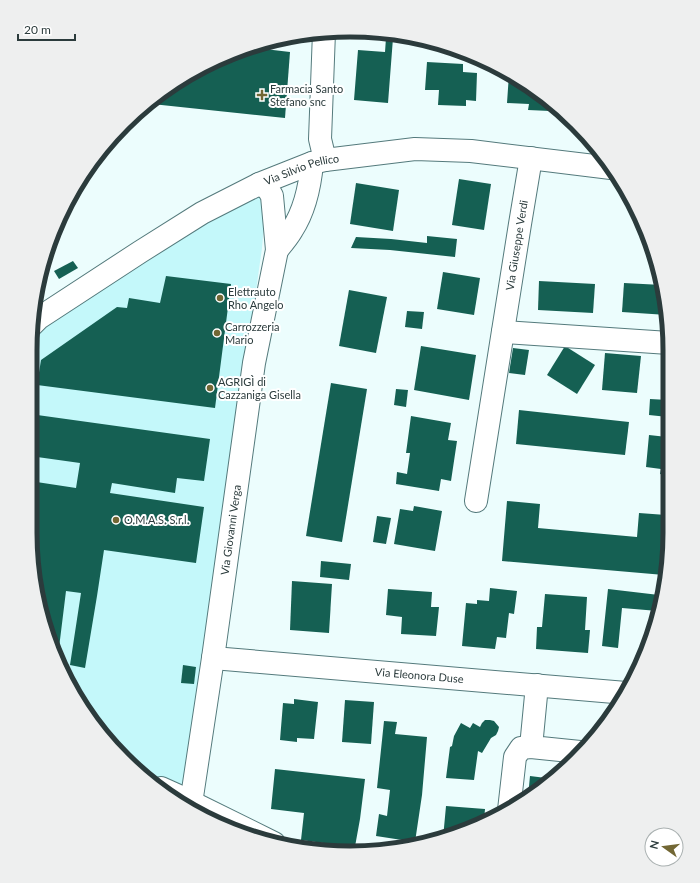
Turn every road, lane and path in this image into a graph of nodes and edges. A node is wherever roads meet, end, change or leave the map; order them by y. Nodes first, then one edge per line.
1 (324, 39) edge
2 (531, 158) junction
3 (319, 161) junction
4 (604, 167) edge
5 (258, 184) junction
6 (277, 250) junction
7 (39, 316) edge
8 (503, 332) junction
9 (663, 343) edge
10 (476, 501) dead end
11 (213, 658) junction
12 (537, 685) junction
13 (619, 692) edge
14 (531, 746) junction
15 (574, 751) edge
16 (191, 802) edge
17 (510, 802) edge

1 - 3 street, Via Giovanni Verga
2 - 3 street, Via Silvio Pellico
2 - 4 street, Via Silvio Pellico
2 - 8 street, Via Giuseppe Verdi
3 - 5 street, Via Silvio Pellico
3 - 6 street, Via Giovanni Verga
5 - 6 street, Via Giovanni Verga
5 - 7 street, Via Silvio Pellico
6 - 11 street, Via Giovanni Verga
8 - 9 street
8 - 10 street, Via Giuseppe Verdi
11 - 12 street, Via Eleonora Duse
11 - 16 street, Via Giovanni Verga
12 - 13 street, Via Eleonora Duse
12 - 14 street
14 - 15 street
14 - 17 street

